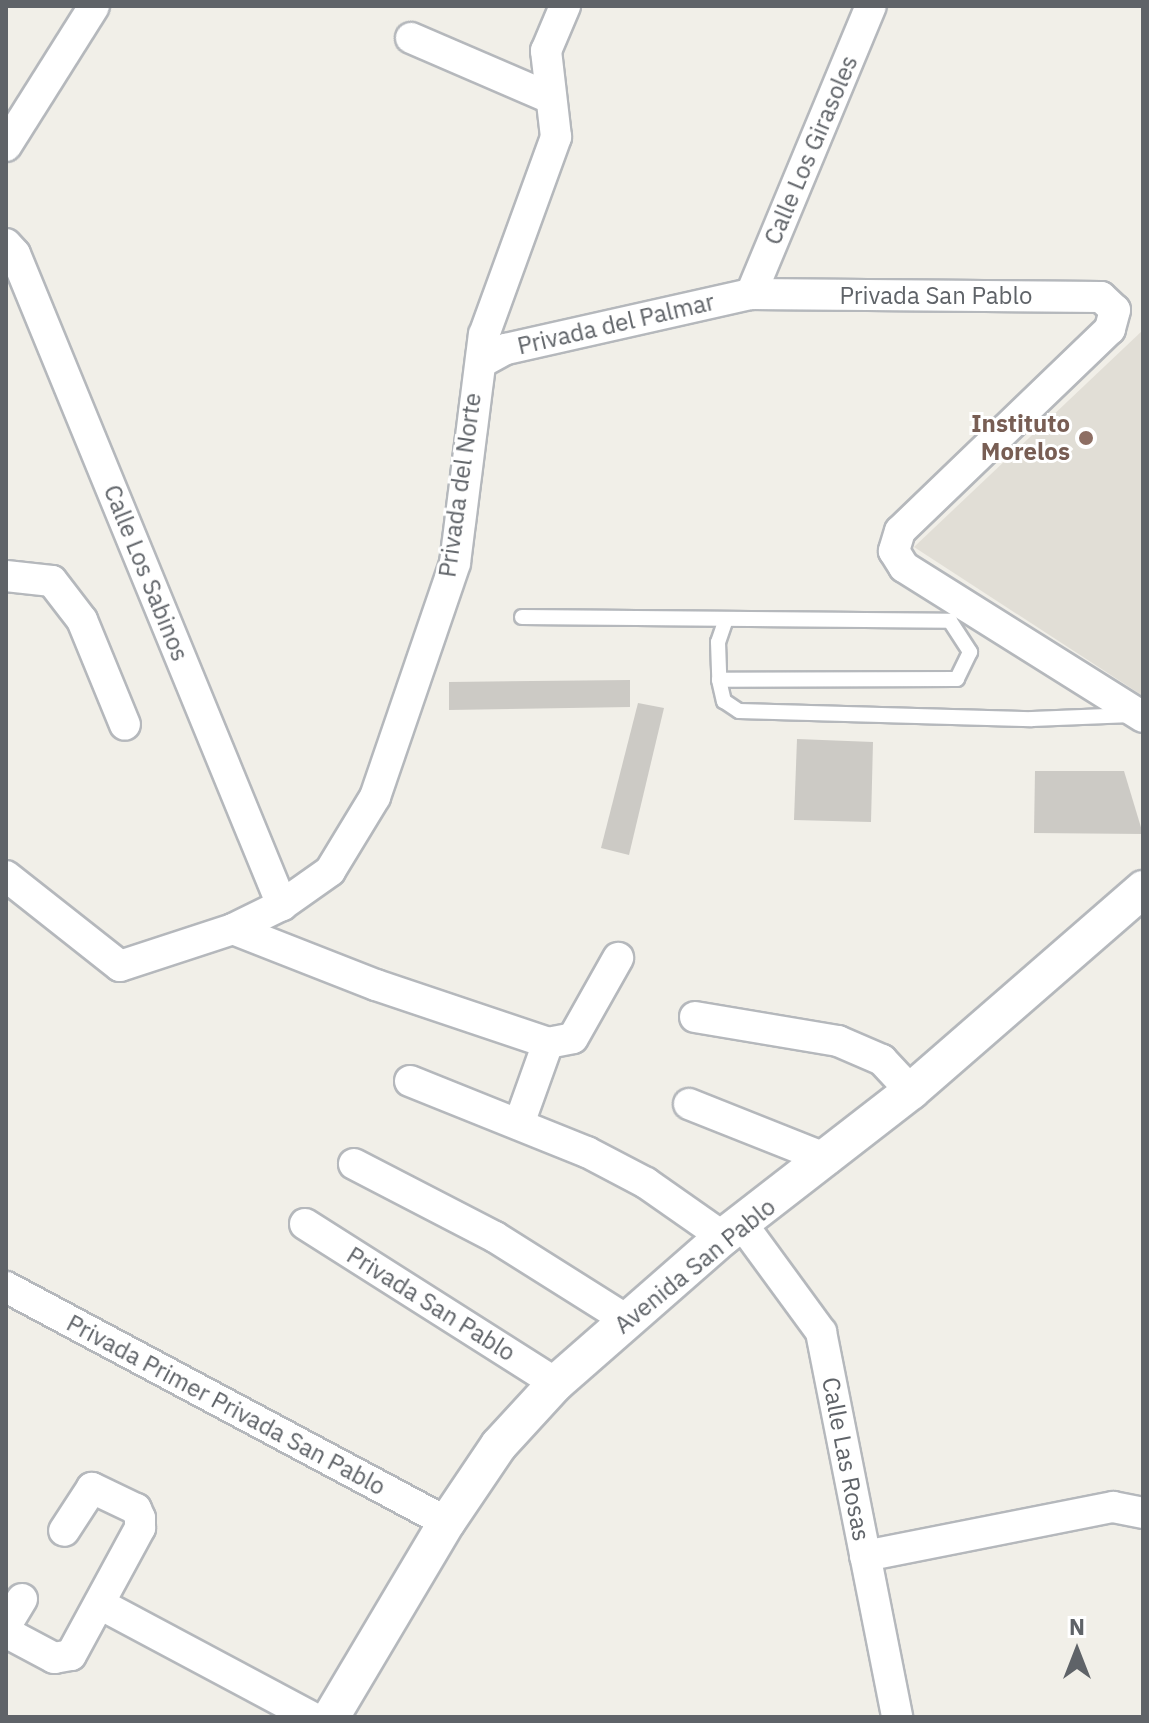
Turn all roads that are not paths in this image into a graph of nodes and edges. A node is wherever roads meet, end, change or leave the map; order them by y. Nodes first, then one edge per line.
1 (94, 6) edge
2 (565, 6) edge
3 (871, 6) edge
4 (411, 38) dead end
5 (548, 97) junction
6 (6, 146) edge
7 (6, 244) edge
8 (751, 294) junction
9 (484, 361) junction
10 (6, 576) edge
11 (522, 617) dead end
12 (725, 622) junction
13 (719, 680) junction
14 (1141, 716) edge
15 (125, 725) dead end
16 (6, 876) edge
17 (1143, 889) edge
18 (282, 905) junction
19 (233, 929) junction
20 (618, 958) dead end
21 (695, 1017) dead end
22 (548, 1043) junction
23 (410, 1081) dead end
24 (911, 1091) junction
25 (689, 1104) dead end
26 (520, 1121) junction
27 (827, 1159) junction
28 (354, 1164) dead end
29 (305, 1224) dead end
30 (733, 1230) junction
31 (6, 1287) edge
32 (627, 1320) junction
33 (556, 1383) junction
34 (1143, 1513) edge
35 (447, 1522) junction
36 (64, 1531) dead end
37 (865, 1556) junction
38 (22, 1599) dead end
39 (100, 1604) junction
40 (312, 1717) edge
41 (331, 1717) edge
42 (897, 1717) edge

1 - 6 street
2 - 5 street, Privada del Norte
3 - 8 street, Calle Los Girasoles
4 - 5 street
5 - 9 street, Privada del Norte
7 - 18 street, Calle Los Sabinos
8 - 9 street, Privada del Palmar
8 - 14 street, Privada San Pablo
9 - 18 street, Privada del Norte
10 - 15 street
11 - 12 lane
12 - 13 lane
12 - 13 lane
13 - 14 lane
16 - 19 street, Privada del Norte
17 - 24 street, Avenida San Pablo
18 - 19 street, Privada del Norte
19 - 22 street
20 - 22 street
21 - 24 street
22 - 26 street
23 - 26 street, Calle Las Rosas
24 - 27 street, Avenida San Pablo
25 - 27 street
26 - 30 street, Calle Las Rosas
27 - 30 street, Avenida San Pablo
28 - 32 street
29 - 33 street, Privada San Pablo
30 - 32 street, Avenida San Pablo
30 - 37 street, Calle Las Rosas
31 - 35 street, Privada Primer Privada San Pablo
32 - 33 street, Avenida San Pablo
33 - 35 street, Avenida San Pablo
34 - 37 street
35 - 41 street, Avenida San Pablo
36 - 39 street
37 - 42 street, Calle Las Rosas
38 - 39 street
39 - 40 street

